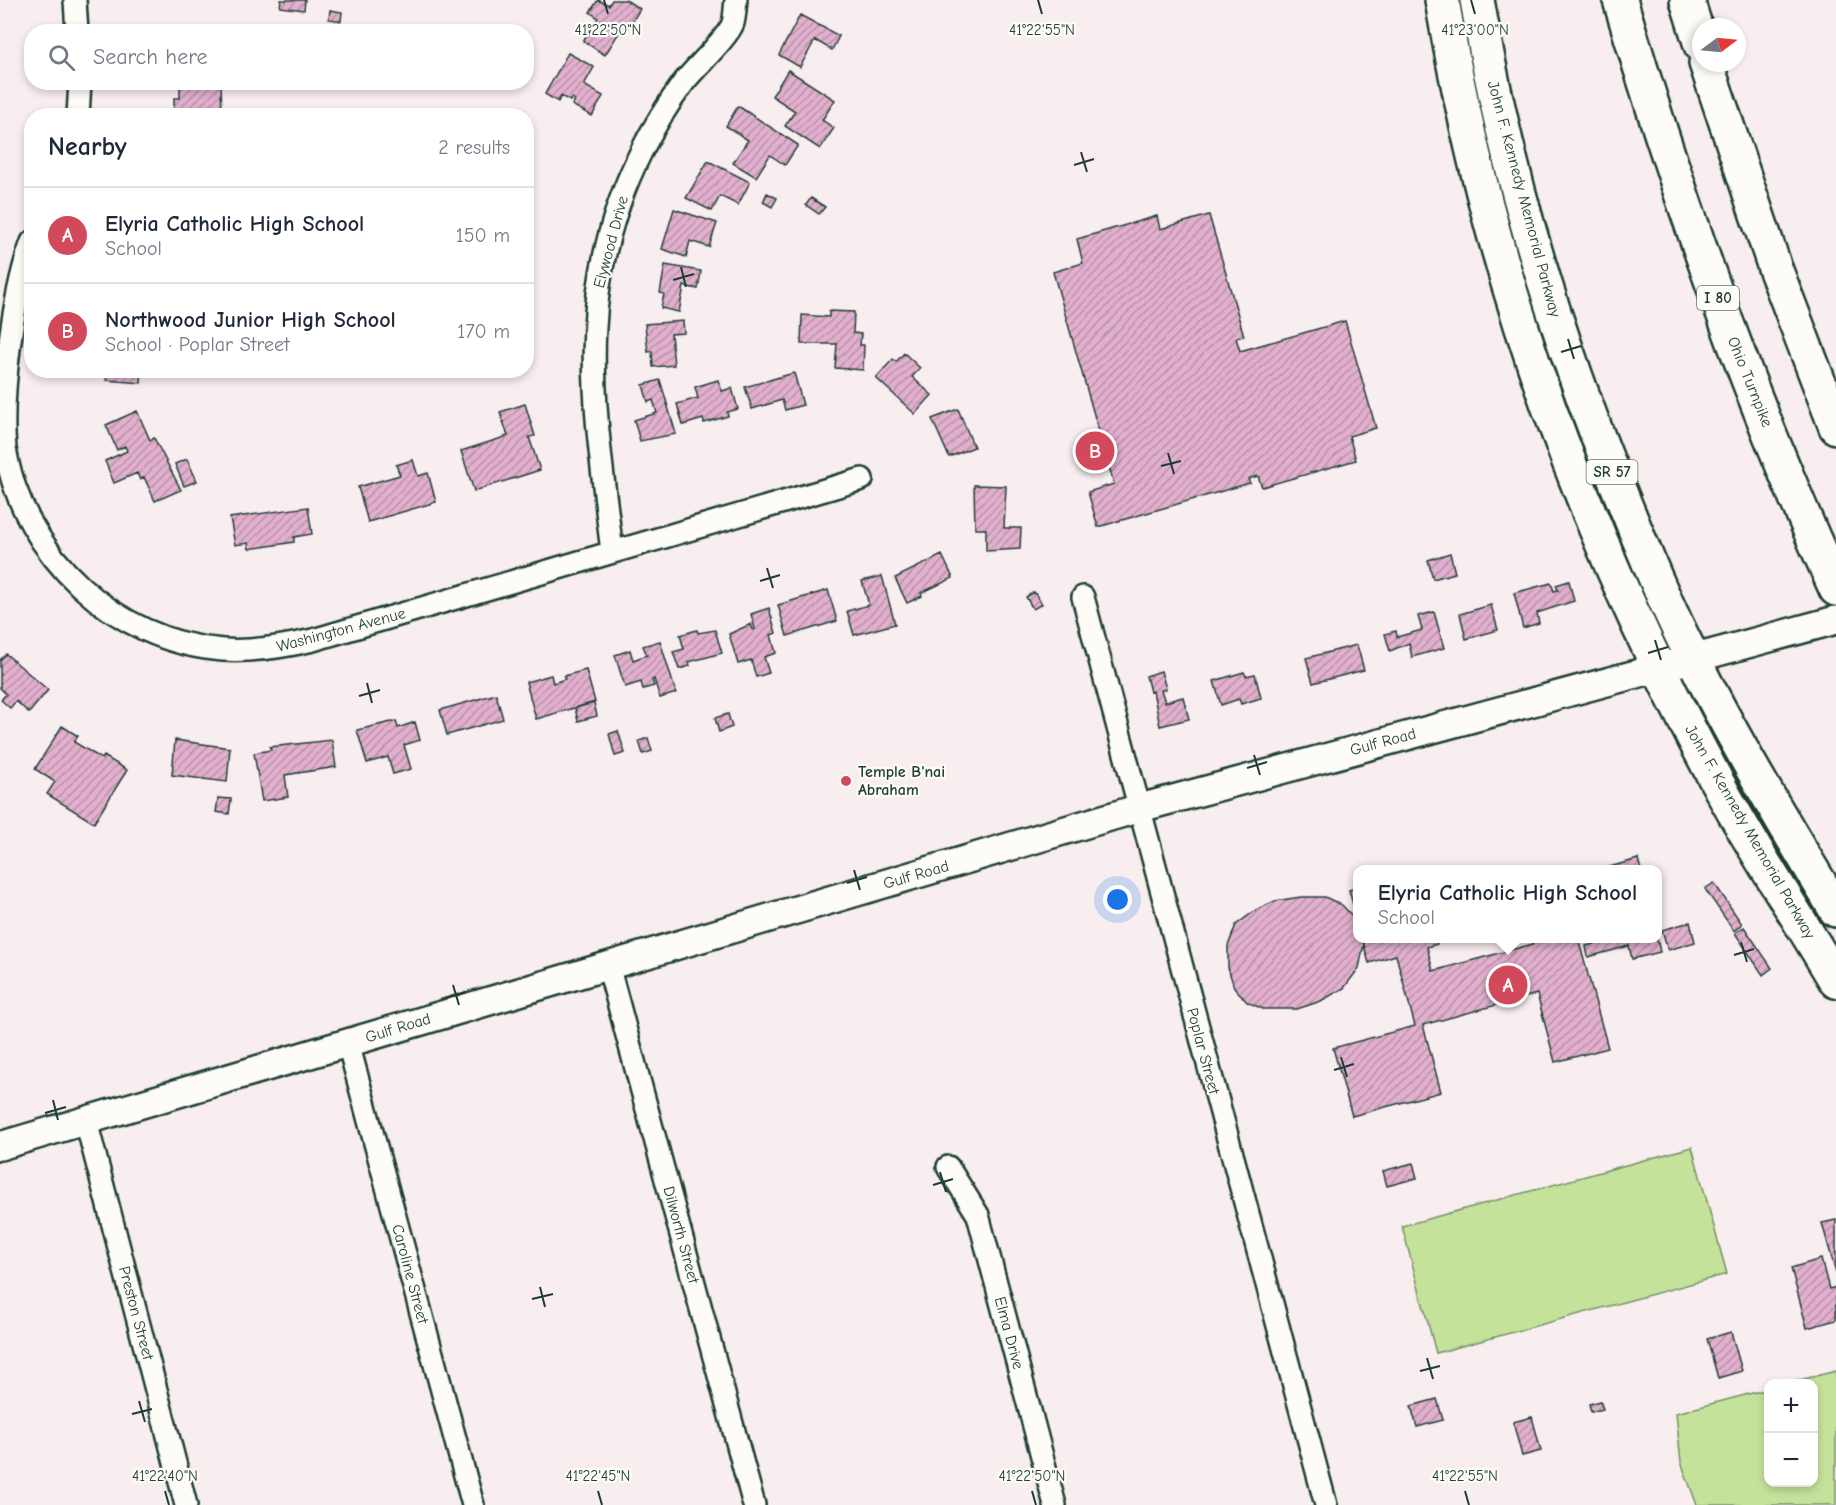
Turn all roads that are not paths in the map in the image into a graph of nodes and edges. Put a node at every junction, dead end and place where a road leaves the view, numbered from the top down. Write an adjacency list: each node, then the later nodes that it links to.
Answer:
1 (75, 0): 8 (street)
2 (736, 0): 15 (street, Elywood Drive)
3 (1442, 0): 20 (highway, John F. Kennedy Memorial Parkway / SR 57)
4 (1477, 0): 19 (highway, John F. Kennedy Memorial Parkway / SR 57)
5 (1620, 0): 16 (highway, Ohio Turnpike / I 80)
6 (1687, 0): 7 (highway)
7 (1693, 18)
8 (76, 24)
9 (1709, 72): 13 (highway)
10 (80, 90): 11 (street)
11 (78, 108)
12 (24, 268): 15 (street, Washington Avenue)
13 (1836, 427)
14 (861, 479): 15 (street, Washington Avenue)
15 (612, 552)
16 (1836, 589)
17 (1083, 597): 21 (street, Poplar Street)
18 (1836, 620): 19 (street, Gulf Road)
19 (1692, 657): 20 (street, Gulf Road); 22 (highway, John F. Kennedy Memorial Parkway / SR 57)
20 (1658, 666): 21 (street, Gulf Road); 24 (highway, John F. Kennedy Memorial Parkway / SR 57)
21 (1140, 808): 23 (street, Gulf Road); 33 (street, Poplar Street)
22 (1836, 910)
23 (608, 965): 25 (street, Gulf Road); 31 (street, Dilworth Street)
24 (1836, 981)
25 (348, 1043): 26 (street, Gulf Road); 30 (street, Caroline Street)
26 (86, 1121): 27 (street, Gulf Road); 29 (street, Preston Street)
27 (0, 1146)
28 (948, 1167): 32 (street, Elma Drive)
29 (186, 1505)
30 (472, 1505)
31 (754, 1505)
32 (1055, 1505)
33 (1326, 1505)

